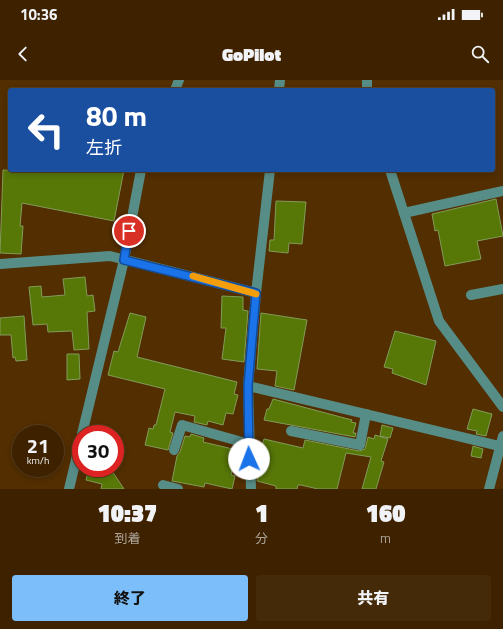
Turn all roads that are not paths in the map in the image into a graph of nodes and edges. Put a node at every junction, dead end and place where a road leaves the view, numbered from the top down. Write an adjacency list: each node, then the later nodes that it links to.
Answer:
1 (141, 172): 6 (street)
2 (270, 172): 9 (street)
3 (391, 172): 5 (street)
4 (503, 191): 5 (street)
5 (404, 213): 12 (street)
6 (124, 260): 7 (street); 9 (street); 14 (street)
7 (0, 264)
8 (503, 289): 10 (street)
9 (256, 293): 11 (street)
10 (471, 295)
11 (248, 386): 13 (street); 17 (street)
12 (503, 407)
13 (366, 414): 15 (street); 18 (street)
14 (84, 425)
15 (290, 431)
16 (503, 436): 18 (street)
17 (249, 444): 19 (street); 24 (street)
18 (502, 446): 25 (street)
19 (174, 450)
20 (72, 476): 22 (street)
21 (163, 485): 23 (street)
22 (69, 489)
23 (178, 489)
24 (251, 489)
25 (489, 489)

